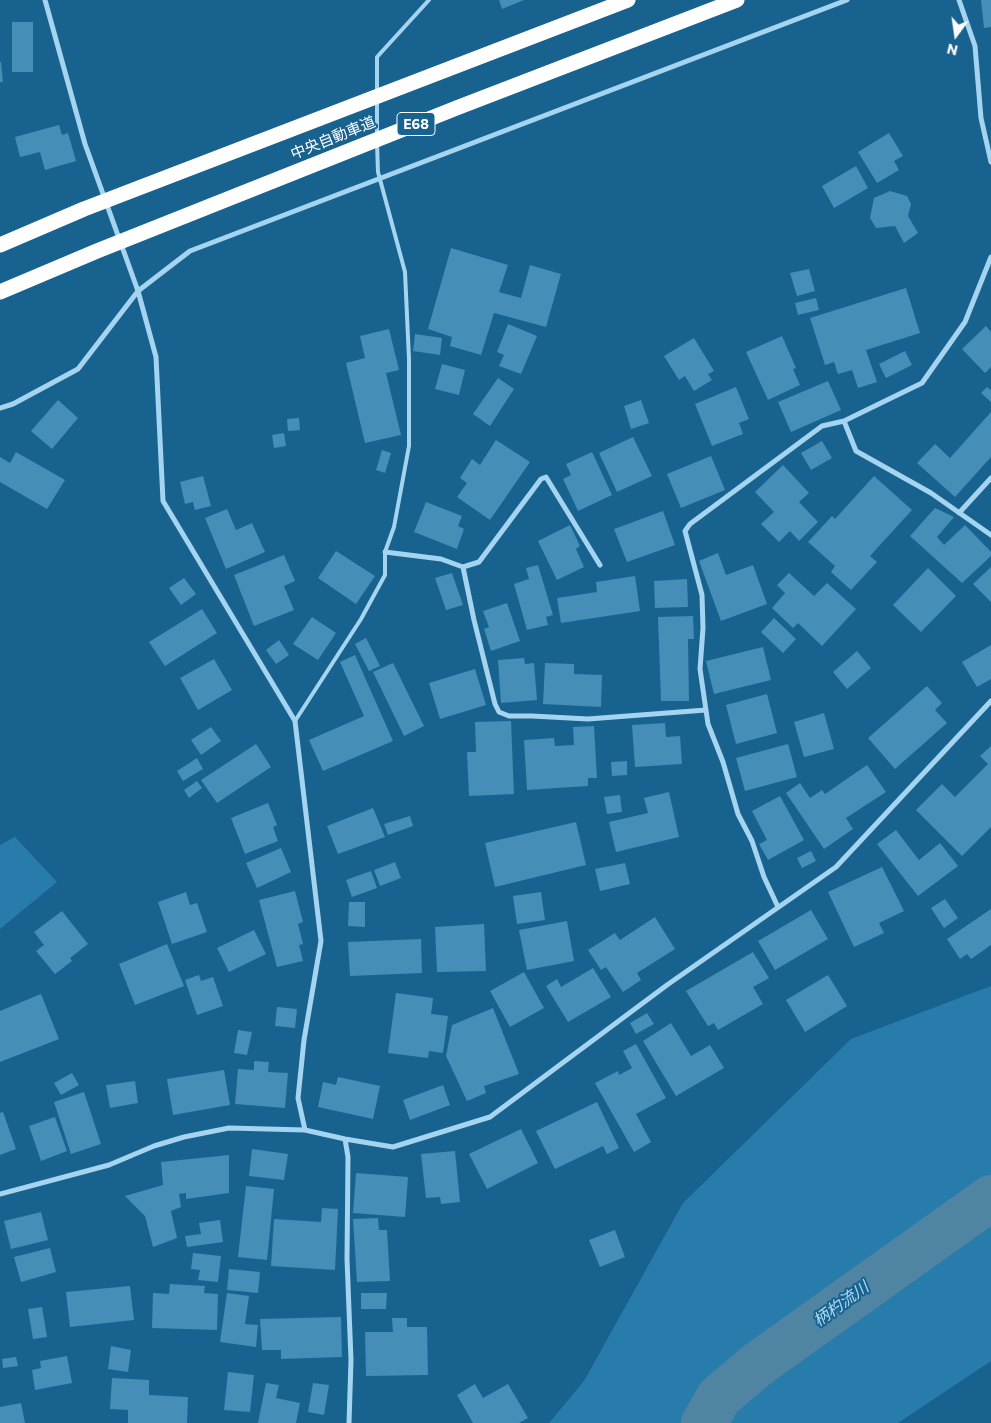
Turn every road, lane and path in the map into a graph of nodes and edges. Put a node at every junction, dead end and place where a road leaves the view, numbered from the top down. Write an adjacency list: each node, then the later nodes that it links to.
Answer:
1 (45, 0): 11 (street)
2 (429, 0): 8 (lane)
3 (628, 0): 9 (highway, 中央自動車道 / E68)
4 (737, 0): 12 (highway, 中央自動車道 / E68)
5 (847, 0): 8 (street)
6 (959, 0): 7 (street)
7 (991, 162)
8 (380, 179): 11 (street); 18 (lane)
9 (0, 246)
10 (991, 257): 14 (street)
11 (138, 291): 13 (street); 23 (street)
12 (0, 292)
13 (0, 408)
14 (844, 421): 16 (street); 22 (street)
15 (991, 478): 16 (street)
16 (959, 513): 17 (street)
17 (991, 535)
18 (385, 552): 20 (street); 23 (lane)
19 (600, 565): 20 (street)
20 (464, 567): 22 (street)
21 (991, 701): 24 (street)
22 (706, 710): 24 (street)
23 (295, 721): 25 (street)
24 (778, 907): 26 (street)
25 (305, 1130): 26 (street); 27 (street)
26 (345, 1139): 28 (street)
27 (0, 1194)
28 (349, 1423)

